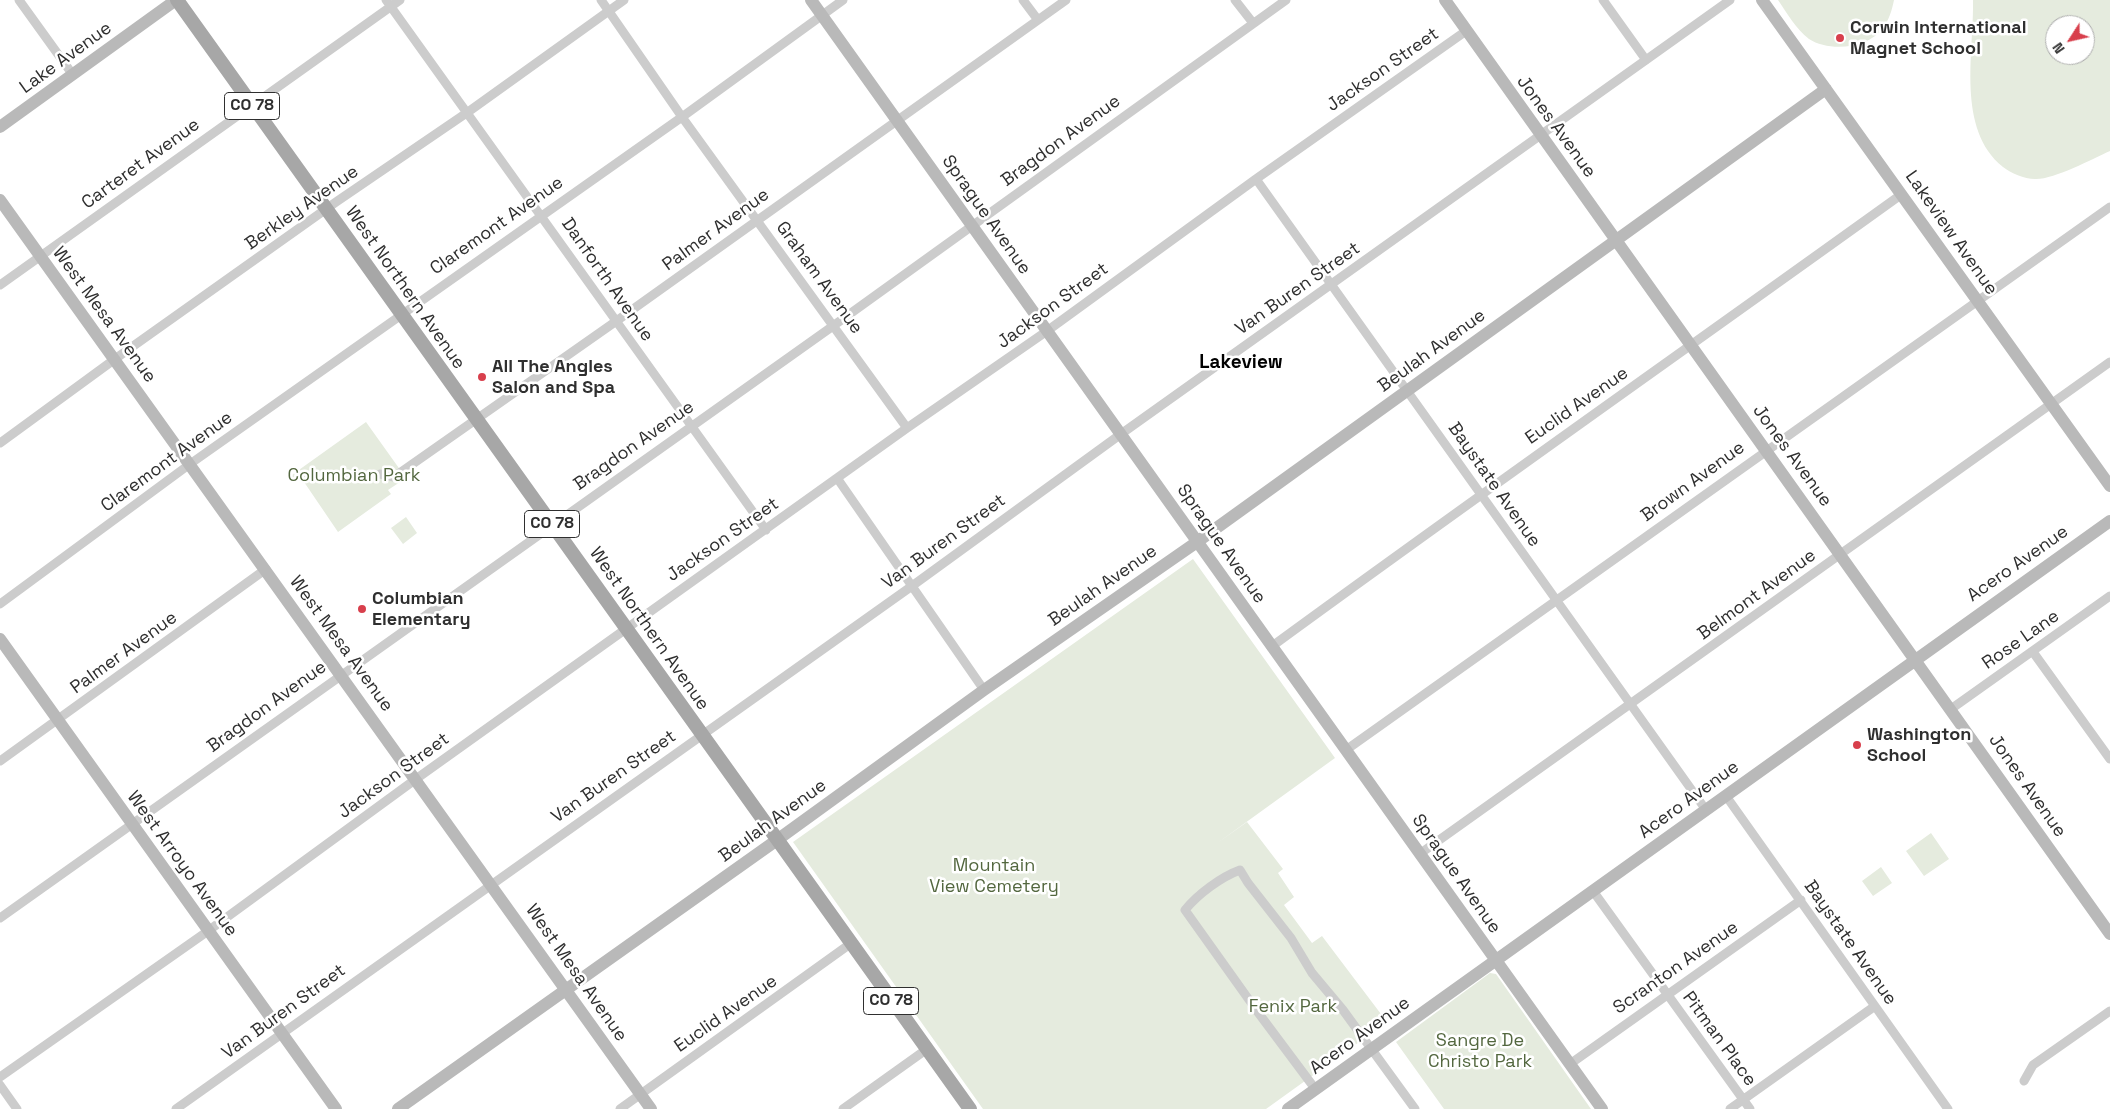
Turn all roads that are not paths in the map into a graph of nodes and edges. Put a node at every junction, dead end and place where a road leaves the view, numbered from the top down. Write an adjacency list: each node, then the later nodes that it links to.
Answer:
1 (20, 0): 23 (street)
2 (176, 0): 23 (street, Lake Avenue); 25 (main road, West Northern Avenue / CO 78)
3 (400, 0): 16 (street, Carteret Avenue)
4 (601, 0): 17 (street, Graham Avenue)
5 (624, 0): 17 (street, Berkley Avenue)
6 (811, 0): 18 (street, Sprague Avenue)
7 (843, 0): 18 (street, Claremont Avenue)
8 (1023, 0): 19 (street)
9 (1066, 0): 19 (street, Palmer Avenue)
10 (1235, 0): 20 (street)
11 (1286, 0): 20 (street, Bragdon Avenue)
12 (1445, 0): 21 (street, Jones Avenue)
13 (1603, 0): 22 (street)
14 (1730, 0): 22 (street, Van Buren Street)
15 (1762, 0): 24 (street, Lakeview Avenue)
16 (389, 3): 25 (street, Carteret Avenue); 26 (street, Danforth Avenue)
17 (608, 11): 26 (street, Berkley Avenue); 27 (street, Graham Avenue)
18 (822, 15): 27 (street, Claremont Avenue); 28 (street, Sprague Avenue)
19 (1038, 20): 28 (street, Palmer Avenue)
20 (1252, 23): 38 (street, Bragdon Avenue)
21 (1466, 31): 30 (street, Jones Avenue); 31 (street, Jackson Street)
22 (1646, 60): 30 (street, Van Buren Street)
23 (72, 75): 29 (street, Lake Avenue)
24 (1826, 89): 32 (street, Lakeview Avenue); 39 (street, Beulah Avenue)
25 (251, 105): 35 (main road, West Northern Avenue / CO 78); 40 (street, Carteret Avenue)
26 (468, 112): 35 (street, Berkley Avenue); 36 (street, Danforth Avenue)
27 (682, 117): 36 (street, Claremont Avenue); 37 (street, Graham Avenue)
28 (898, 120): 37 (street, Palmer Avenue); 38 (street, Sprague Avenue)
29 (0, 126)
30 (1541, 136): 39 (street, Jones Avenue); 42 (street, Van Buren Street)
31 (1256, 179): 42 (street, Baystate Avenue); 47 (street, Jackson Street)
32 (1902, 194): 43 (street, Lakeview Avenue); 48 (street, Euclid Avenue)
33 (0, 200): 40 (street, West Mesa Avenue)
34 (2110, 207): 43 (street, Brown Avenue)
35 (326, 210): 44 (main road, West Northern Avenue / CO 78); 49 (street, Berkley Avenue)
36 (542, 214): 44 (street, Claremont Avenue); 45 (street, Danforth Avenue)
37 (757, 220): 45 (street, Palmer Avenue); 46 (street, Graham Avenue)
38 (972, 226): 46 (street, Bragdon Avenue); 47 (street, Sprague Avenue)
39 (1616, 240): 48 (street, Jones Avenue); 51 (street, Beulah Avenue)
40 (40, 256): 41 (street, Carteret Avenue); 49 (street, West Mesa Avenue)
41 (0, 285)
42 (1331, 285): 51 (street, Baystate Avenue); 56 (street, Van Buren Street)
43 (1977, 300): 52 (street, Lakeview Avenue); 58 (street, Brown Avenue)
44 (401, 314): 53 (main road, West Northern Avenue / CO 78); 59 (street, Claremont Avenue)
45 (615, 322): 53 (street, Palmer Avenue); 54 (street, Danforth Avenue)
46 (833, 326): 54 (street, Bragdon Avenue); 55 (street, Graham Avenue)
47 (1047, 331): 55 (street, Jackson Street); 56 (street, Sprague Avenue)
48 (1691, 346): 58 (street, Jones Avenue); 63 (street, Euclid Avenue)
49 (115, 359): 57 (street, Berkley Avenue); 59 (street, West Mesa Avenue)
50 (2110, 362): 52 (street, Belmont Avenue)
51 (1407, 390): 63 (street, Baystate Avenue); 67 (street, Beulah Avenue)
52 (2051, 405): 62 (street, Lakeview Avenue); 68 (street, Belmont Avenue)
53 (476, 420): 60 (street, Palmer Avenue); 65 (main road, West Northern Avenue / CO 78)
54 (690, 426): 65 (street, Bragdon Avenue); 66 (street, Danforth Avenue)
55 (907, 428): 61 (street, Jackson Street)
56 (1121, 434): 67 (street, Sprague Avenue); 70 (street, Van Buren Street)
57 (0, 443)
58 (1766, 450): 68 (street, Jones Avenue); 72 (street, Brown Avenue)
59 (190, 464): 69 (street, West Mesa Avenue); 73 (street, Claremont Avenue)
60 (380, 474)
61 (838, 478): 66 (street, Jackson Street); 70 (street)
62 (2110, 486)
63 (1480, 494): 72 (street, Baystate Avenue); 76 (street, Euclid Avenue)
64 (2110, 521): 78 (street, Acero Avenue)
65 (552, 524): 74 (main road, West Northern Avenue / CO 78); 79 (street, Bragdon Avenue)
66 (766, 530): 74 (street, Jackson Street)
67 (1197, 542): 76 (street, Sprague Avenue); 80 (street, Beulah Avenue)
68 (1841, 555): 78 (street, Jones Avenue); 81 (street, Belmont Avenue)
69 (266, 569): 79 (street, West Mesa Avenue); 83 (street, Palmer Avenue)
70 (912, 586): 80 (street); 84 (street, Van Buren Street)
71 (2110, 596): 77 (street, Rose Lane)
72 (1557, 600): 81 (street, Baystate Avenue); 85 (street, Brown Avenue)
73 (0, 604)
74 (626, 629): 84 (main road, West Northern Avenue / CO 78); 88 (street, Jackson Street)
75 (0, 639): 83 (street, West Arroyo Avenue)
76 (1271, 647): 85 (street, Sprague Avenue)
77 (2033, 652): 82 (street, Rose Lane); 86 (street)
78 (1914, 659): 82 (street, Jones Avenue); 89 (street, Acero Avenue)
79 (341, 674): 88 (street, West Mesa Avenue); 91 (street, Bragdon Avenue)
80 (984, 690): 92 (street, Beulah Avenue)
81 (1631, 705): 90 (street, Baystate Avenue); 93 (street, Belmont Avenue)
82 (1951, 710): 99 (street, Jones Avenue)
83 (58, 720): 87 (street, Palmer Avenue); 91 (street, West Arroyo Avenue)
84 (702, 735): 92 (main road, West Northern Avenue / CO 78); 94 (street, Van Buren Street)
85 (1346, 750): 93 (street, Sprague Avenue)
86 (2110, 759)
87 (0, 761)
88 (416, 779): 94 (street, West Mesa Avenue); 98 (street, Jackson Street)
89 (1726, 796): 90 (street, Acero Avenue); 96 (street, Baystate Avenue)
90 (1706, 810): 95 (street, Acero Avenue)
91 (132, 823): 97 (street, Bragdon Avenue); 98 (street, West Arroyo Avenue)
92 (777, 840): 100 (main road, West Northern Avenue / CO 78); 102 (street, Beulah Avenue)
93 (1421, 854): 101 (street, Sprague Avenue)
94 (491, 884): 102 (street, West Mesa Avenue); 106 (street, Van Buren Street)
95 (1592, 891): 101 (street, Acero Avenue); 103 (street, Pitman Place)
96 (1800, 900): 103 (street, Scranton Avenue); 104 (street, Baystate Avenue)
97 (0, 918)
98 (208, 931): 106 (street, West Arroyo Avenue); 110 (street, Jackson Street)
99 (2110, 934)
100 (850, 944): 107 (main road, West Northern Avenue / CO 78); 114 (street, Euclid Avenue)
101 (1496, 960): 108 (street, Acero Avenue); 109 (street, Sprague Avenue)
102 (566, 989): 114 (street, West Mesa Avenue); 119 (street, Beulah Avenue)
103 (1667, 994): 109 (street, Scranton Avenue); 115 (street, Pitman Place)
104 (1875, 1006): 115 (street); 129 (street, Baystate Avenue)
105 (2110, 1011): 111 (street)
106 (282, 1033): 117 (street, Van Buren Street); 118 (street, West Arroyo Avenue)
107 (927, 1049): 122 (street); 123 (main road, West Northern Avenue / CO 78)
108 (1372, 1049): 113 (street, Acero Avenue); 113 (street); 125 (street)
109 (1570, 1064): 126 (street, Sprague Avenue)
110 (0, 1077)
111 (2024, 1081)
112 (0, 1085): 116 (street)
113 (1316, 1090): 124 (street, Acero Avenue)
114 (640, 1094): 120 (street, Euclid Avenue); 121 (street, West Mesa Avenue)
115 (1743, 1100): 127 (street); 128 (street, Pitman Place)
116 (17, 1109)
117 (176, 1109)
118 (336, 1109)
119 (398, 1109)
120 (620, 1109)
121 (651, 1109)
122 (843, 1109)
123 (970, 1109)
124 (1288, 1109)
125 (1415, 1109)
126 (1602, 1109)
127 (1730, 1109)
128 (1750, 1109)
129 (1948, 1109)

